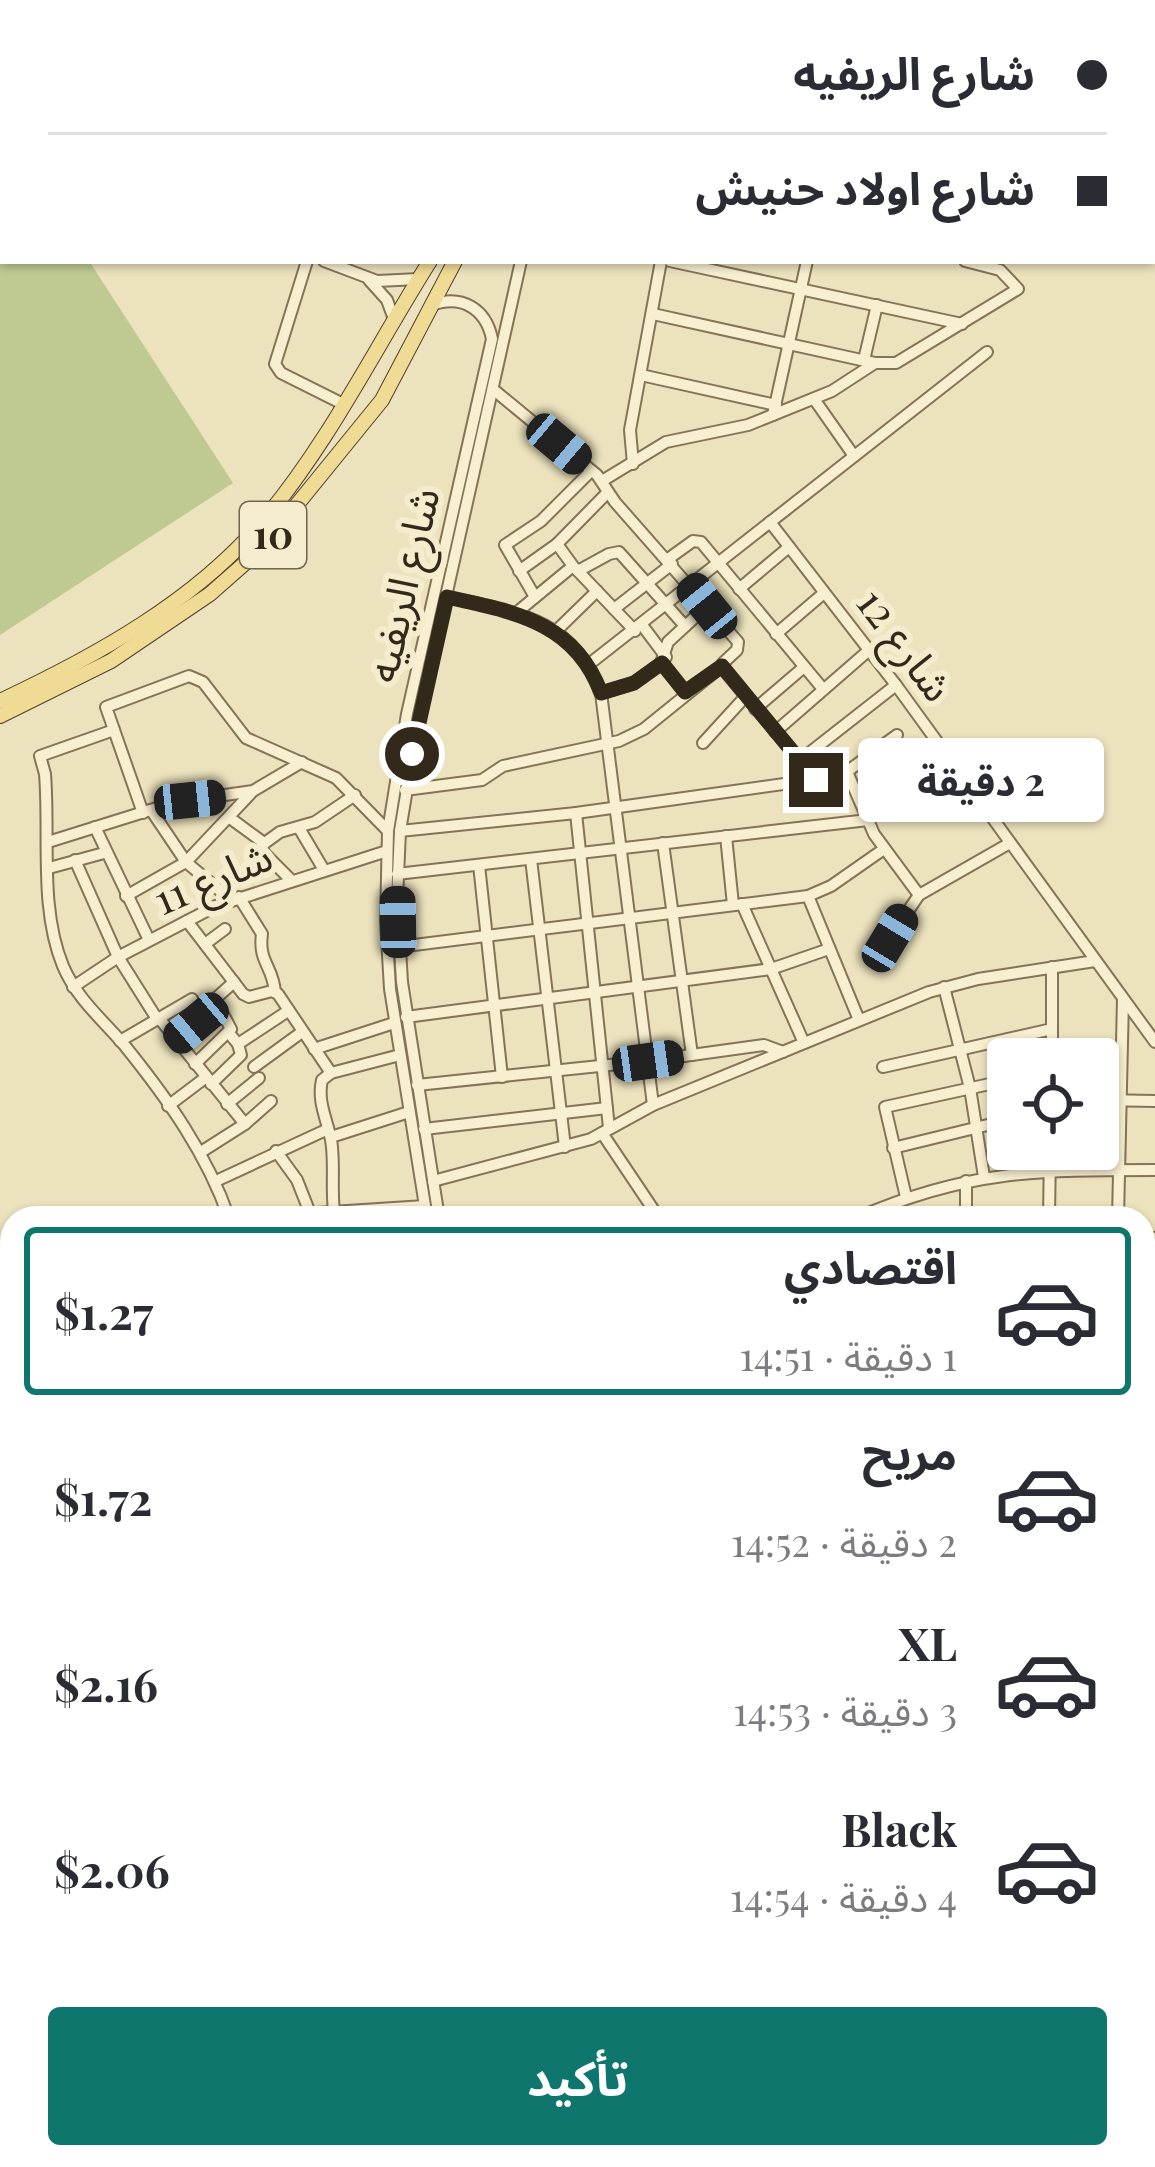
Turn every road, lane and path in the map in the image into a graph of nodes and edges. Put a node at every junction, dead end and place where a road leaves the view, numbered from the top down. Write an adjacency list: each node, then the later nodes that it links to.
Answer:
1 (306, 264): 29 (street)
2 (428, 264): 12 (main road, 10)
3 (453, 264): 15 (main road, 10)
4 (520, 264): 26 (street, شارع الريفيه)
5 (665, 264): 16 (street)
6 (696, 264): 10 (street)
7 (806, 264): 13 (street)
8 (977, 264): 18 (street)
9 (348, 266): 11 (street)
10 (727, 267): 13 (street)
11 (367, 278): 12 (street); 17 (street)
12 (418, 279): 17 (main road, 10)
13 (801, 289): 14 (street); 19 (street)
14 (877, 305): 18 (street); 23 (street)
15 (429, 306): 22 (main road, 10); 72 (street, شارع الريفيه)
16 (652, 314): 19 (street); 24 (street)
17 (394, 320): 20 (main road, 10)
18 (962, 324): 23 (street)
19 (790, 344): 23 (street); 30 (street)
20 (376, 350): 22 (main road); 25 (main road, 10)
21 (987, 352): 31 (street)
22 (403, 361): 28 (main road, 10)
23 (870, 362): 27 (street)
24 (641, 374): 30 (street); 32 (street)
25 (355, 383): 28 (main road); 29 (main road, 10)
26 (494, 390): 33 (street); 49 (street, شارع الريفيه)
27 (814, 399): 30 (street); 31 (street)
28 (382, 400): 71 (main road, 10)
29 (343, 404): 69 (main road, 10)
30 (774, 410): 32 (street)
31 (854, 456): 35 (street)
32 (633, 464): 34 (street)
33 (591, 471): 34 (street); 43 (street)
34 (605, 486): 36 (street); 37 (street)
35 (770, 522): 38 (street, شارع 12); 40 (street)
36 (557, 544): 42 (street); 43 (street)
37 (653, 544): 39 (street); 41 (street)
38 (789, 547): 46 (street); 48 (street, شارع 12)
39 (670, 561): 40 (street); 44 (street); 45 (street)
40 (717, 562): 45 (street); 46 (street)
41 (630, 564): 42 (street); 44 (street)
42 (575, 568): 47 (street); 50 (street)
43 (518, 571): 50 (street)
44 (647, 583): 51 (street); 53 (street)
45 (690, 585): 51 (street); 52 (street)
46 (739, 589): 58 (street)
47 (597, 591): 53 (street); 57 (street)
48 (824, 593): 58 (street); 59 (street, شارع 12)
49 (447, 597): 54 (street); 72 (street, شارع الريفيه)
50 (535, 597): 54 (street)
51 (666, 605): 55 (street); 56 (street)
52 (707, 606): 55 (street); 62 (street)
53 (614, 609): 56 (street)
54 (516, 613): 57 (street)
55 (685, 626): 60 (street)
56 (639, 628): 60 (street); 61 (street)
57 (556, 631): 61 (street)
58 (776, 634): 63 (street)
59 (868, 651): 64 (street, شارع 12); 65 (street)
60 (664, 660): 66 (street); 67 (street)
61 (588, 665): 67 (street)
62 (722, 666): 66 (street); 68 (street)
63 (804, 667): 65 (street); 70 (street)
64 (896, 685): 78 (street); 97 (street, شارع 12)
65 (823, 689): 74 (street)
66 (685, 692): 77 (street)
67 (601, 693): 77 (street)
68 (745, 697): 70 (street); 76 (street)
69 (0, 700)
70 (755, 709): 74 (street)
71 (0, 716)
72 (413, 716): 82 (street, شارع الريفيه); 92 (street, شارع الريفيه)
73 (114, 730): 79 (street); 86 (street); 94 (street)
74 (775, 732): 78 (street)
75 (897, 735): 80 (street)
76 (703, 743)
77 (608, 744): 82 (street); 85 (street)
78 (800, 761): 81 (street)
79 (302, 762): 83 (street); 84 (street)
80 (848, 774): 81 (street); 89 (street)
81 (816, 780): 85 (street)
82 (405, 790): 92 (street, شارع الريفيه)
83 (253, 791): 86 (street); 88 (street)
84 (355, 795): 91 (street); 92 (street)
85 (616, 808): 87 (street); 98 (street)
86 (147, 811): 90 (street); 105 (street)
87 (576, 813): 92 (street); 102 (street)
88 (230, 818): 95 (street); 105 (street)
89 (868, 820): 93 (street); 99 (street)
90 (94, 827): 94 (street); 101 (street)
91 (299, 828): 95 (street); 108 (street)
92 (394, 831): 100 (street, شارع الريفيه); 109 (street, شارع الريفيه)
93 (726, 836): 96 (street); 115 (street)
94 (48, 842): 107 (street)
95 (264, 843): 110 (street)
96 (663, 843): 98 (street); 116 (street)
97 (1010, 843): 111 (street); 129 (street, شارع 12)
98 (621, 848): 102 (street); 117 (street)
99 (884, 849): 111 (street); 113 (street)
100 (387, 851): 108 (street, شارع 11); 146 (street, شارع الريفيه)
101 (104, 853): 104 (street); 112 (street)
102 (580, 853): 103 (street); 119 (street)
103 (531, 859): 106 (street); 121 (street)
104 (74, 860): 107 (street); 128 (street)
105 (186, 862): 112 (street); 114 (street)
106 (479, 865): 109 (street); 122 (street)
107 (49, 868): 134 (street)
108 (324, 870): 110 (street, شارع 11)
109 (397, 874): 126 (street, شارع الريفيه)
110 (291, 880): 114 (street, شارع 11)
111 (919, 895): 123 (street)
112 (125, 896): 124 (street)
113 (808, 896): 115 (street); 127 (street)
114 (235, 898): 118 (street, شارع 11); 137 (street)
115 (737, 905): 116 (street); 131 (street)
116 (673, 913): 117 (street); 133 (street)
117 (630, 918): 119 (street); 136 (street)
118 (187, 921): 124 (street, شارع 11); 125 (street)
119 (587, 923): 121 (street); 138 (street)
120 (226, 929): 125 (street)
121 (539, 929): 122 (street); 141 (street)
122 (487, 936): 126 (street); 143 (street)
123 (890, 938)
124 (148, 940): 128 (street, شارع 11)
125 (205, 944): 132 (street)
126 (398, 946): 146 (street, شارع الريفيه)
127 (829, 950): 131 (street); 147 (street)
128 (118, 957): 134 (street, شارع 11); 145 (street)
129 (1095, 961): 130 (street); 139 (street, شارع 12)
130 (1052, 968): 135 (street); 148 (street)
131 (771, 970): 133 (street); 155 (street)
132 (234, 982): 137 (street); 142 (street)
133 (682, 982): 136 (street); 161 (street)
134 (74, 987): 152 (street)
135 (944, 987): 147 (street); 158 (street)
136 (639, 988): 138 (street); 162 (street)
137 (275, 992): 144 (street)
138 (595, 994): 141 (street); 164 (street)
139 (1123, 998): 154 (street, شارع 12); 174 (street)
140 (192, 999): 145 (street)
141 (548, 1000): 143 (street); 166 (street)
142 (218, 1006): 149 (street); 153 (street)
143 (494, 1006): 146 (street); 168 (street)
144 (288, 1011): 150 (street); 156 (street)
145 (158, 1018): 152 (street); 153 (street)
146 (400, 1020): 157 (street); 160 (street, شارع الريفيه); 171 (street, شارع الريفيه)
147 (860, 1020): 155 (street)
148 (1052, 1029): 151 (street); 158 (street)
149 (229, 1032): 156 (street); 163 (street)
150 (302, 1032): 157 (street); 176 (street)
151 (1052, 1038)
152 (120, 1041): 178 (street)
153 (176, 1041): 163 (street)
154 (1155, 1042)
155 (804, 1043): 159 (street)
156 (238, 1044): 169 (street)
157 (314, 1048): 167 (street)
158 (961, 1050): 165 (street); 172 (street)
159 (783, 1052): 161 (street); 177 (street)
160 (400, 1055): 167 (street); 180 (street, شارع الريفيه)
161 (692, 1055): 162 (street)
162 (648, 1061): 164 (street); 177 (street)
163 (195, 1064): 169 (street)
164 (603, 1066): 166 (street); 179 (street)
165 (883, 1066)
166 (556, 1071): 168 (street); 181 (street)
167 (331, 1073): 187 (street)
168 (502, 1077): 171 (street)
169 (208, 1081): 176 (street); 178 (street)
170 (987, 1084): 172 (street)
171 (417, 1085): 185 (street, شارع الريفيه)
172 (970, 1088): 184 (street); 189 (street)
173 (271, 1100): 182 (street)
174 (1120, 1100): 175 (street); 193 (street)
175 (1155, 1101)
176 (227, 1104): 182 (street)
177 (653, 1105): 186 (street)
178 (168, 1106): 191 (street)
179 (607, 1108): 181 (street); 186 (street)
180 (409, 1112): 187 (street); 198 (street, شارع الريفيه)
181 (561, 1113): 185 (street); 188 (street)
182 (245, 1124): 191 (street)
183 (987, 1125): 184 (street)
184 (977, 1128): 189 (street); 195 (street)
185 (424, 1129): 198 (street, شارع الريفيه)
186 (606, 1130): 188 (street); 205 (street)
187 (329, 1133): 190 (street); 202 (street)
188 (565, 1147): 198 (street)
189 (893, 1148): 199 (street)
190 (276, 1151): 197 (street); 201 (street)
191 (201, 1152): 197 (street)
192 (1049, 1170): 195 (street); 208 (street)
193 (1119, 1170): 194 (street); 209 (street)
194 (1155, 1170)
195 (985, 1177): 196 (street)
196 (966, 1180): 199 (street); 207 (street)
197 (216, 1181): 200 (street)
198 (430, 1185): 203 (street, شارع الريفيه); 204 (street, شارع الريفيه)
199 (906, 1197): 206 (street)
200 (227, 1206)
201 (307, 1206)
202 (330, 1206)
203 (427, 1206)
204 (436, 1206)
205 (651, 1206)
206 (885, 1206)
207 (966, 1206)
208 (1049, 1206)
209 (1118, 1206)

